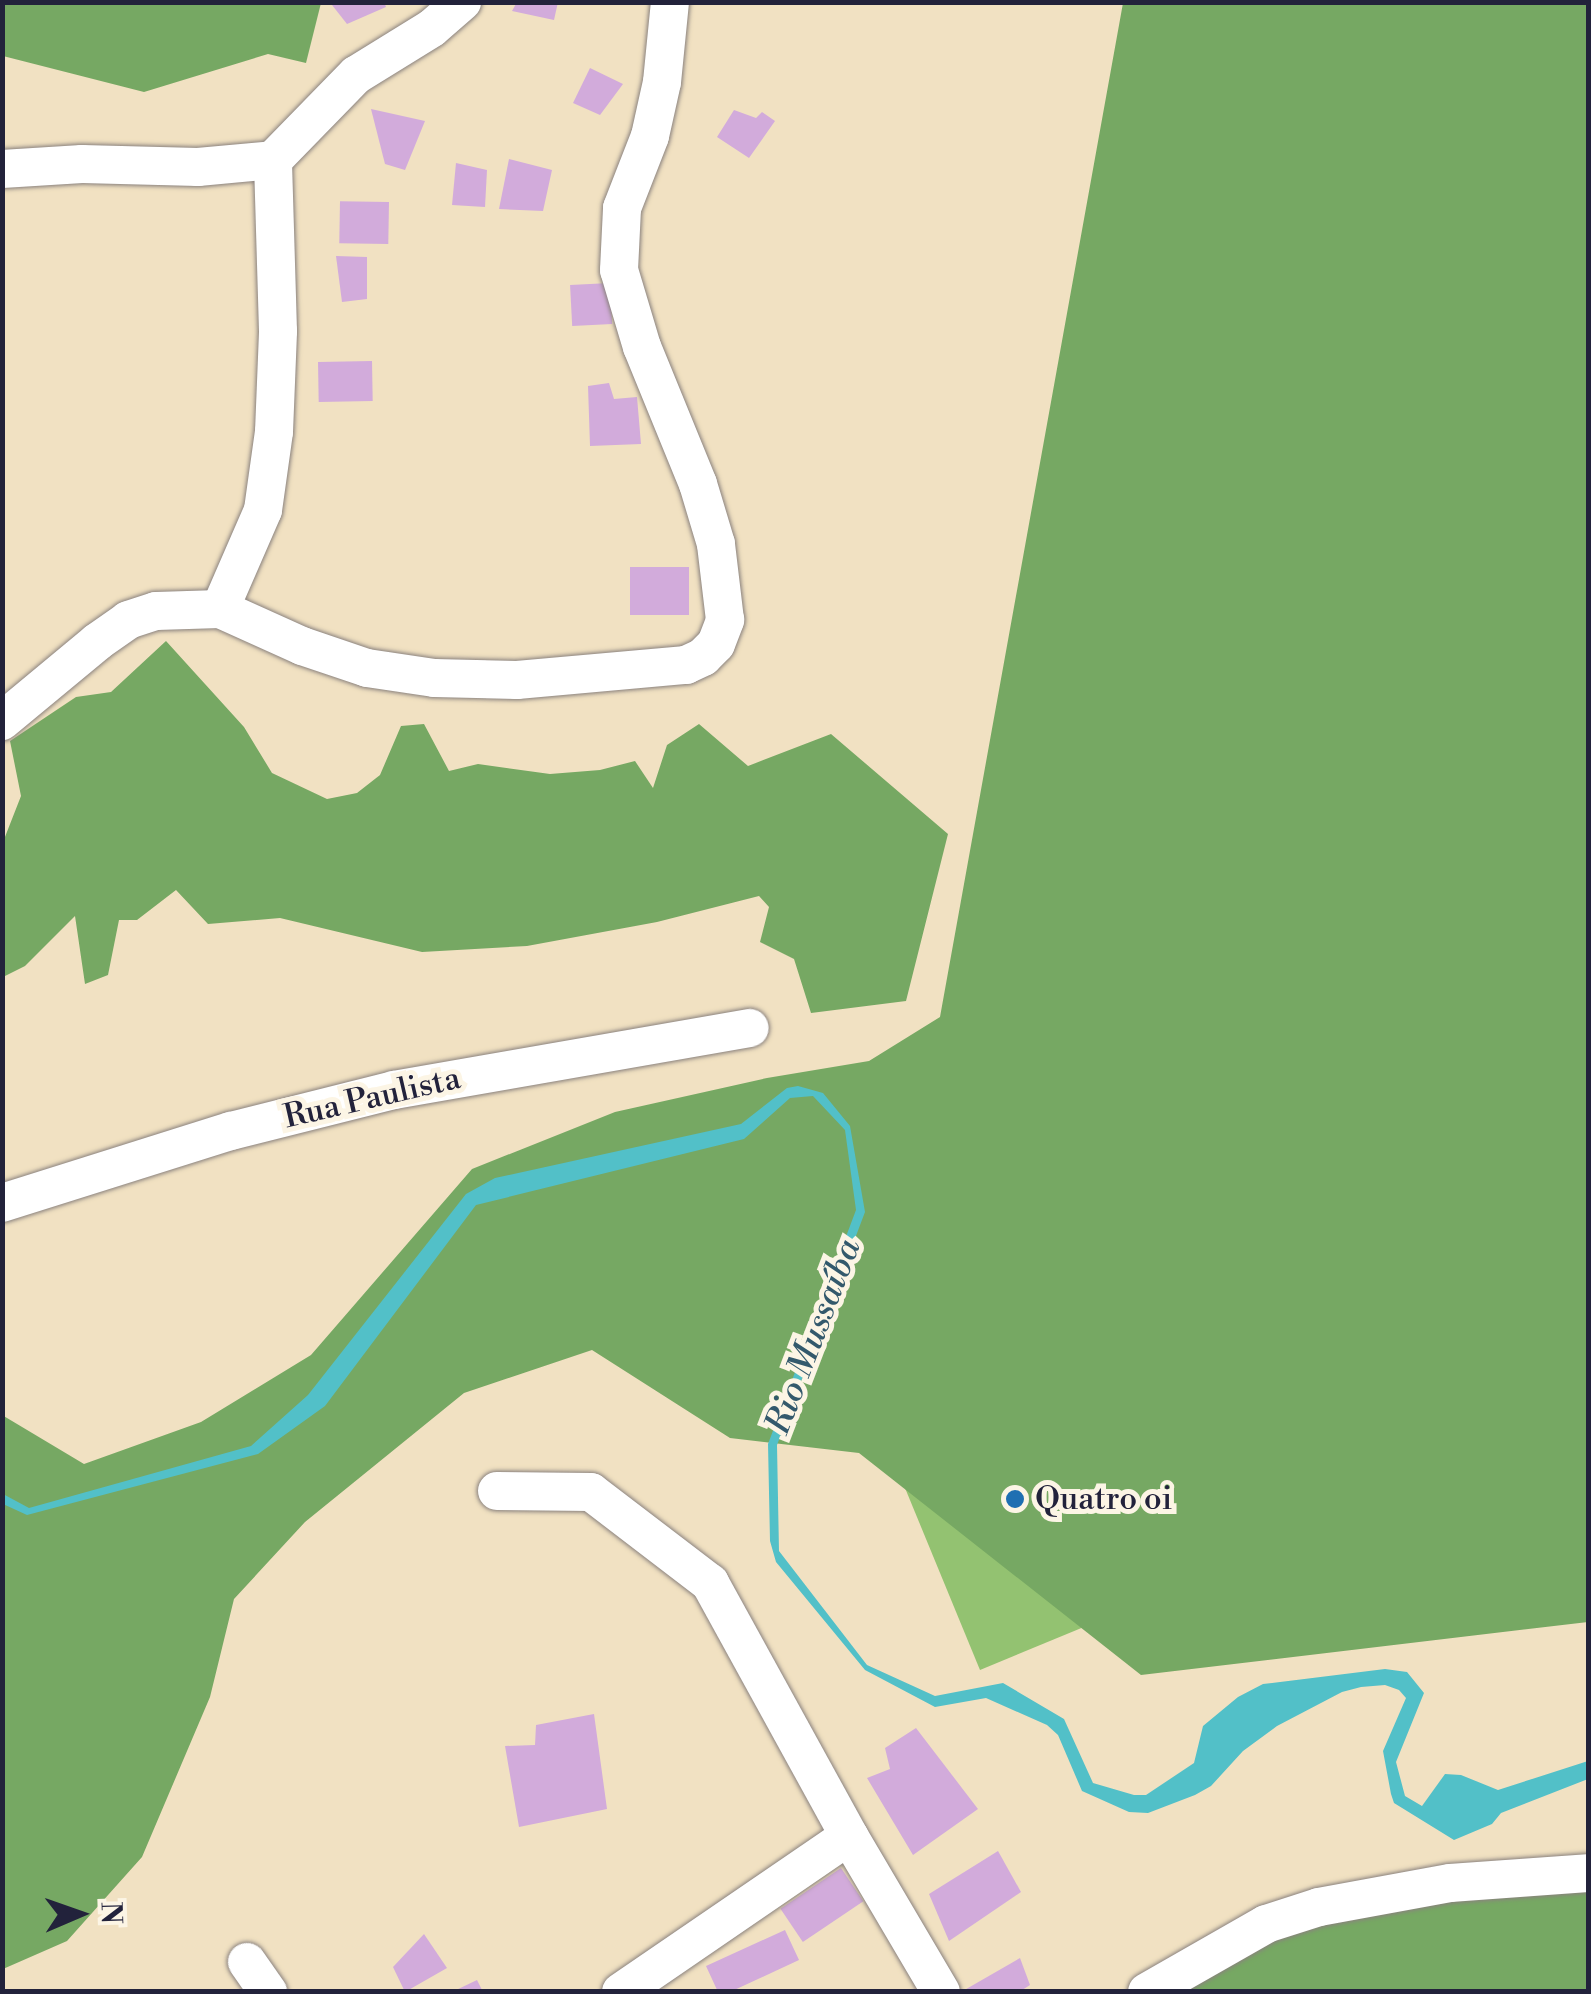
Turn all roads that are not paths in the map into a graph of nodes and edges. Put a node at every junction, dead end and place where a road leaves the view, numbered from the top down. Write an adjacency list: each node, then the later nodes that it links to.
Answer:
1 (462, 2): 3 (street)
2 (670, 2): 5 (street)
3 (272, 160): 4 (street); 5 (street)
4 (2, 169)
5 (220, 608): 6 (street)
6 (2, 721)
7 (750, 1028): 8 (street, Rua Paulista)
8 (2, 1203)
9 (497, 1491): 10 (street)
10 (849, 1836): 12 (street); 13 (street)
11 (1588, 1873): 14 (street)
12 (621, 1992)
13 (941, 1992)
14 (1147, 1992)

